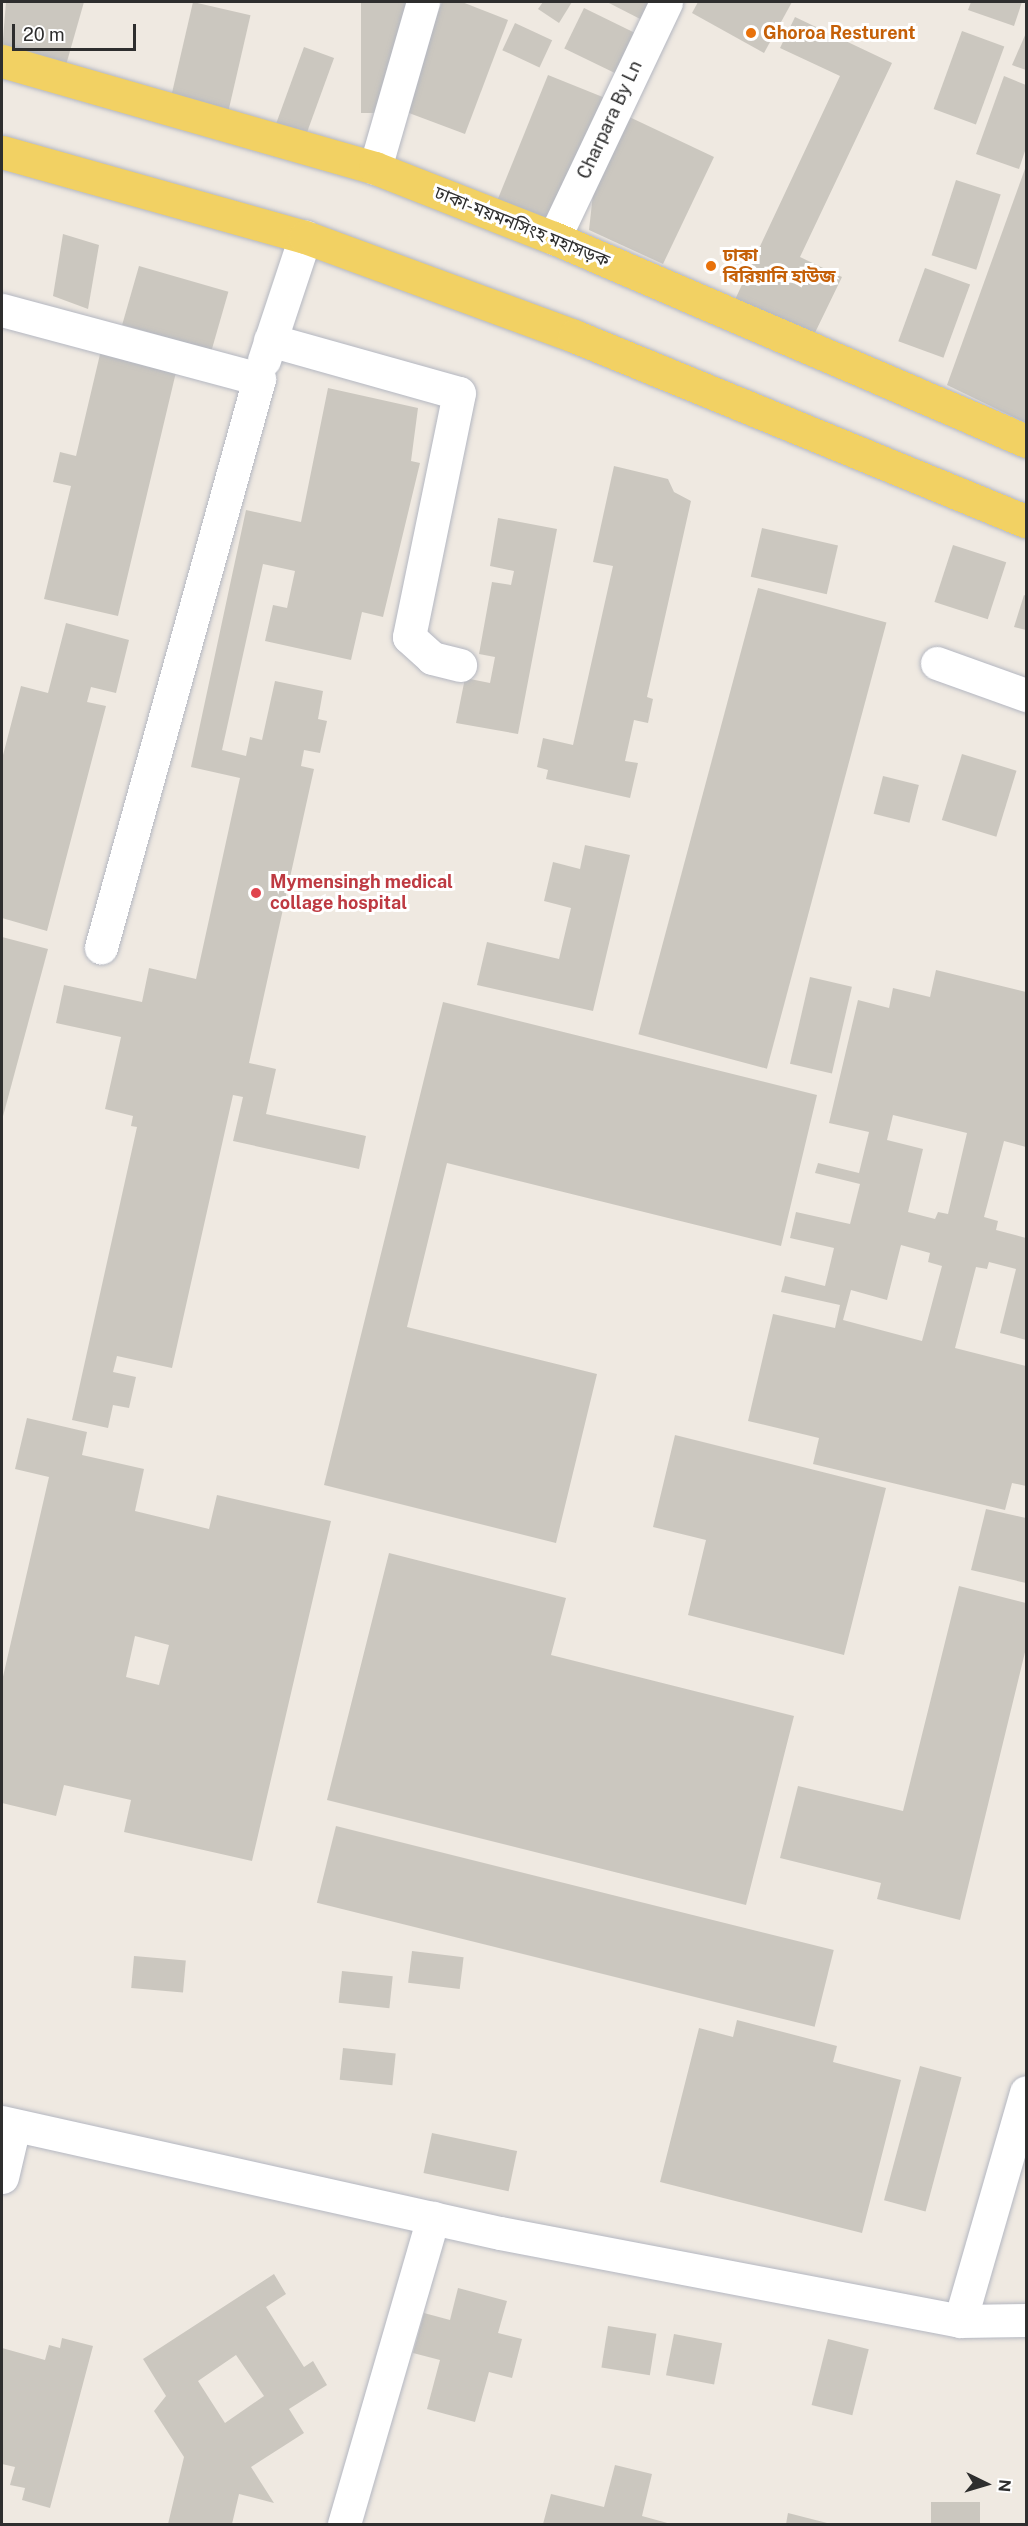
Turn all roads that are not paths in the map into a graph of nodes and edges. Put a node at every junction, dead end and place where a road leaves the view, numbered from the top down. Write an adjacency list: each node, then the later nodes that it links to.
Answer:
1 (423, 2): 5 (street)
2 (666, 2): 7 (street, Charpara By Ln)
3 (2, 61): 5 (main road, ঢাকা-ময়মনসিংহ মহাসড়ক)
4 (2, 152): 6 (main road)
5 (375, 168): 7 (main road, ঢাকা-ময়মনসিংহ মহাসড়ক)
6 (305, 237): 9 (street); 12 (main road)
7 (554, 238): 11 (main road, ঢাকা-ময়মনসিংহ মহাসড়ক)
8 (2, 310): 10 (street)
9 (270, 340): 10 (street); 14 (street)
10 (259, 379): 16 (street)
11 (1026, 441)
12 (1026, 521)
13 (937, 663): 15 (street)
14 (460, 665)
15 (1026, 694)
16 (101, 947)
17 (1026, 2092): 21 (street)
18 (8, 2124): 19 (street); 20 (street)
19 (2, 2177)
20 (433, 2218): 21 (street); 23 (street)
21 (960, 2320): 22 (street)
22 (1026, 2320)
23 (344, 2524)

